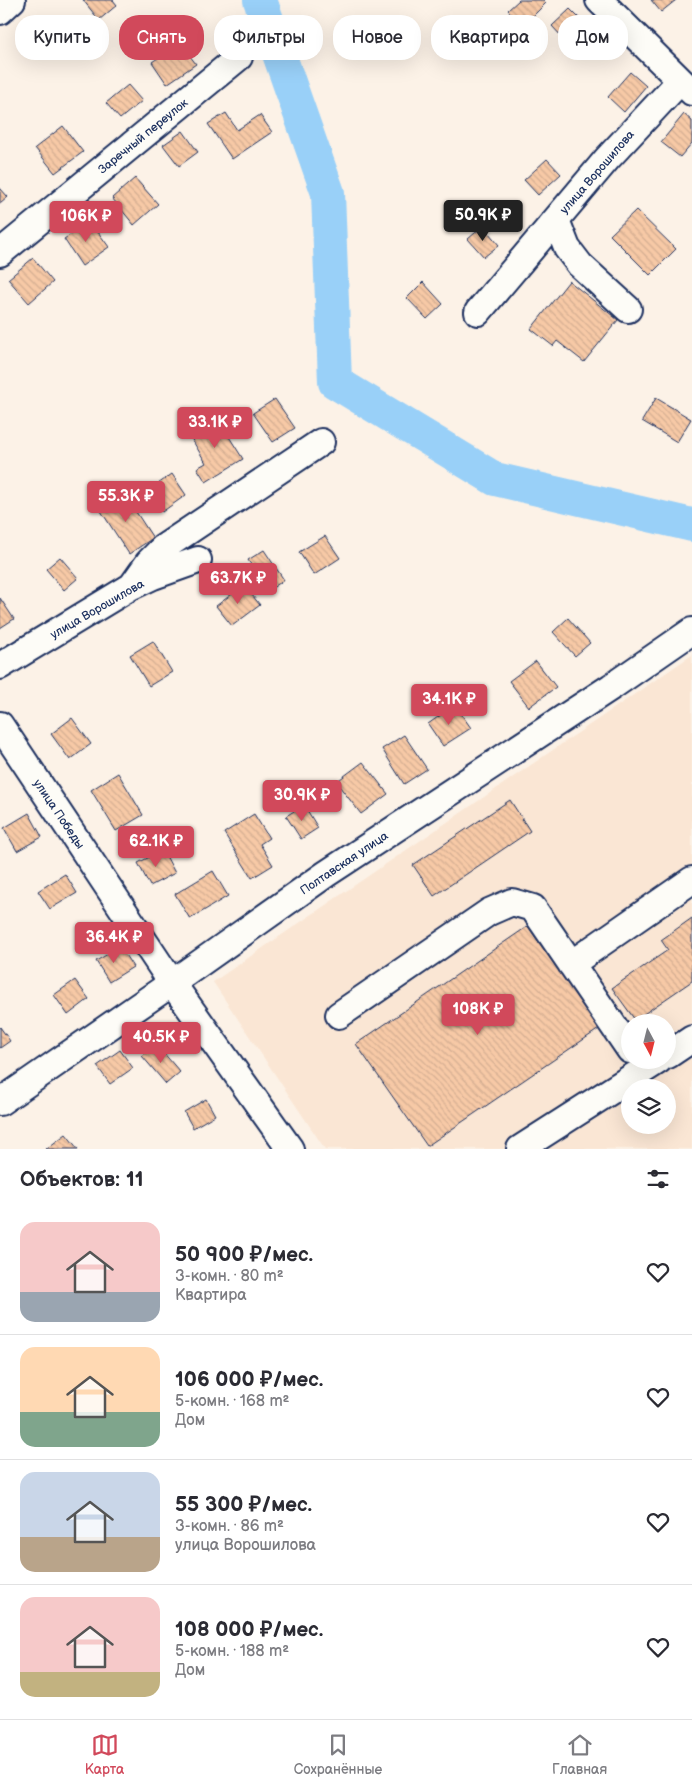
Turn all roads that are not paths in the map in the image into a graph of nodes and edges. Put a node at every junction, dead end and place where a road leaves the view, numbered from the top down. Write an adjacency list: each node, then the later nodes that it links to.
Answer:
1 (599, 0): 3 (street)
2 (237, 60): 5 (street, Заречный переулок)
3 (686, 86): 4 (street, улица Ворошилова)
4 (556, 220): 6 (street); 7 (street, улица Ворошилова)
5 (0, 253)
6 (628, 308)
7 (478, 312)
8 (321, 442): 10 (street)
9 (198, 560): 10 (street, улица Ворошилова)
10 (132, 586): 12 (street, улица Ворошилова)
11 (692, 632): 16 (street, Полтавская улица)
12 (0, 666)
13 (0, 725): 16 (street, улица Победы)
14 (692, 880): 15 (street)
15 (571, 964): 17 (street); 18 (street)
16 (172, 983): 22 (street, Полтавская улица); 23 (street, улица Победы)
17 (339, 1015)
18 (621, 1032)
19 (692, 1039): 20 (street)
20 (676, 1049)
21 (630, 1069): 24 (street)
22 (0, 1102)
23 (290, 1149)
24 (520, 1149)

